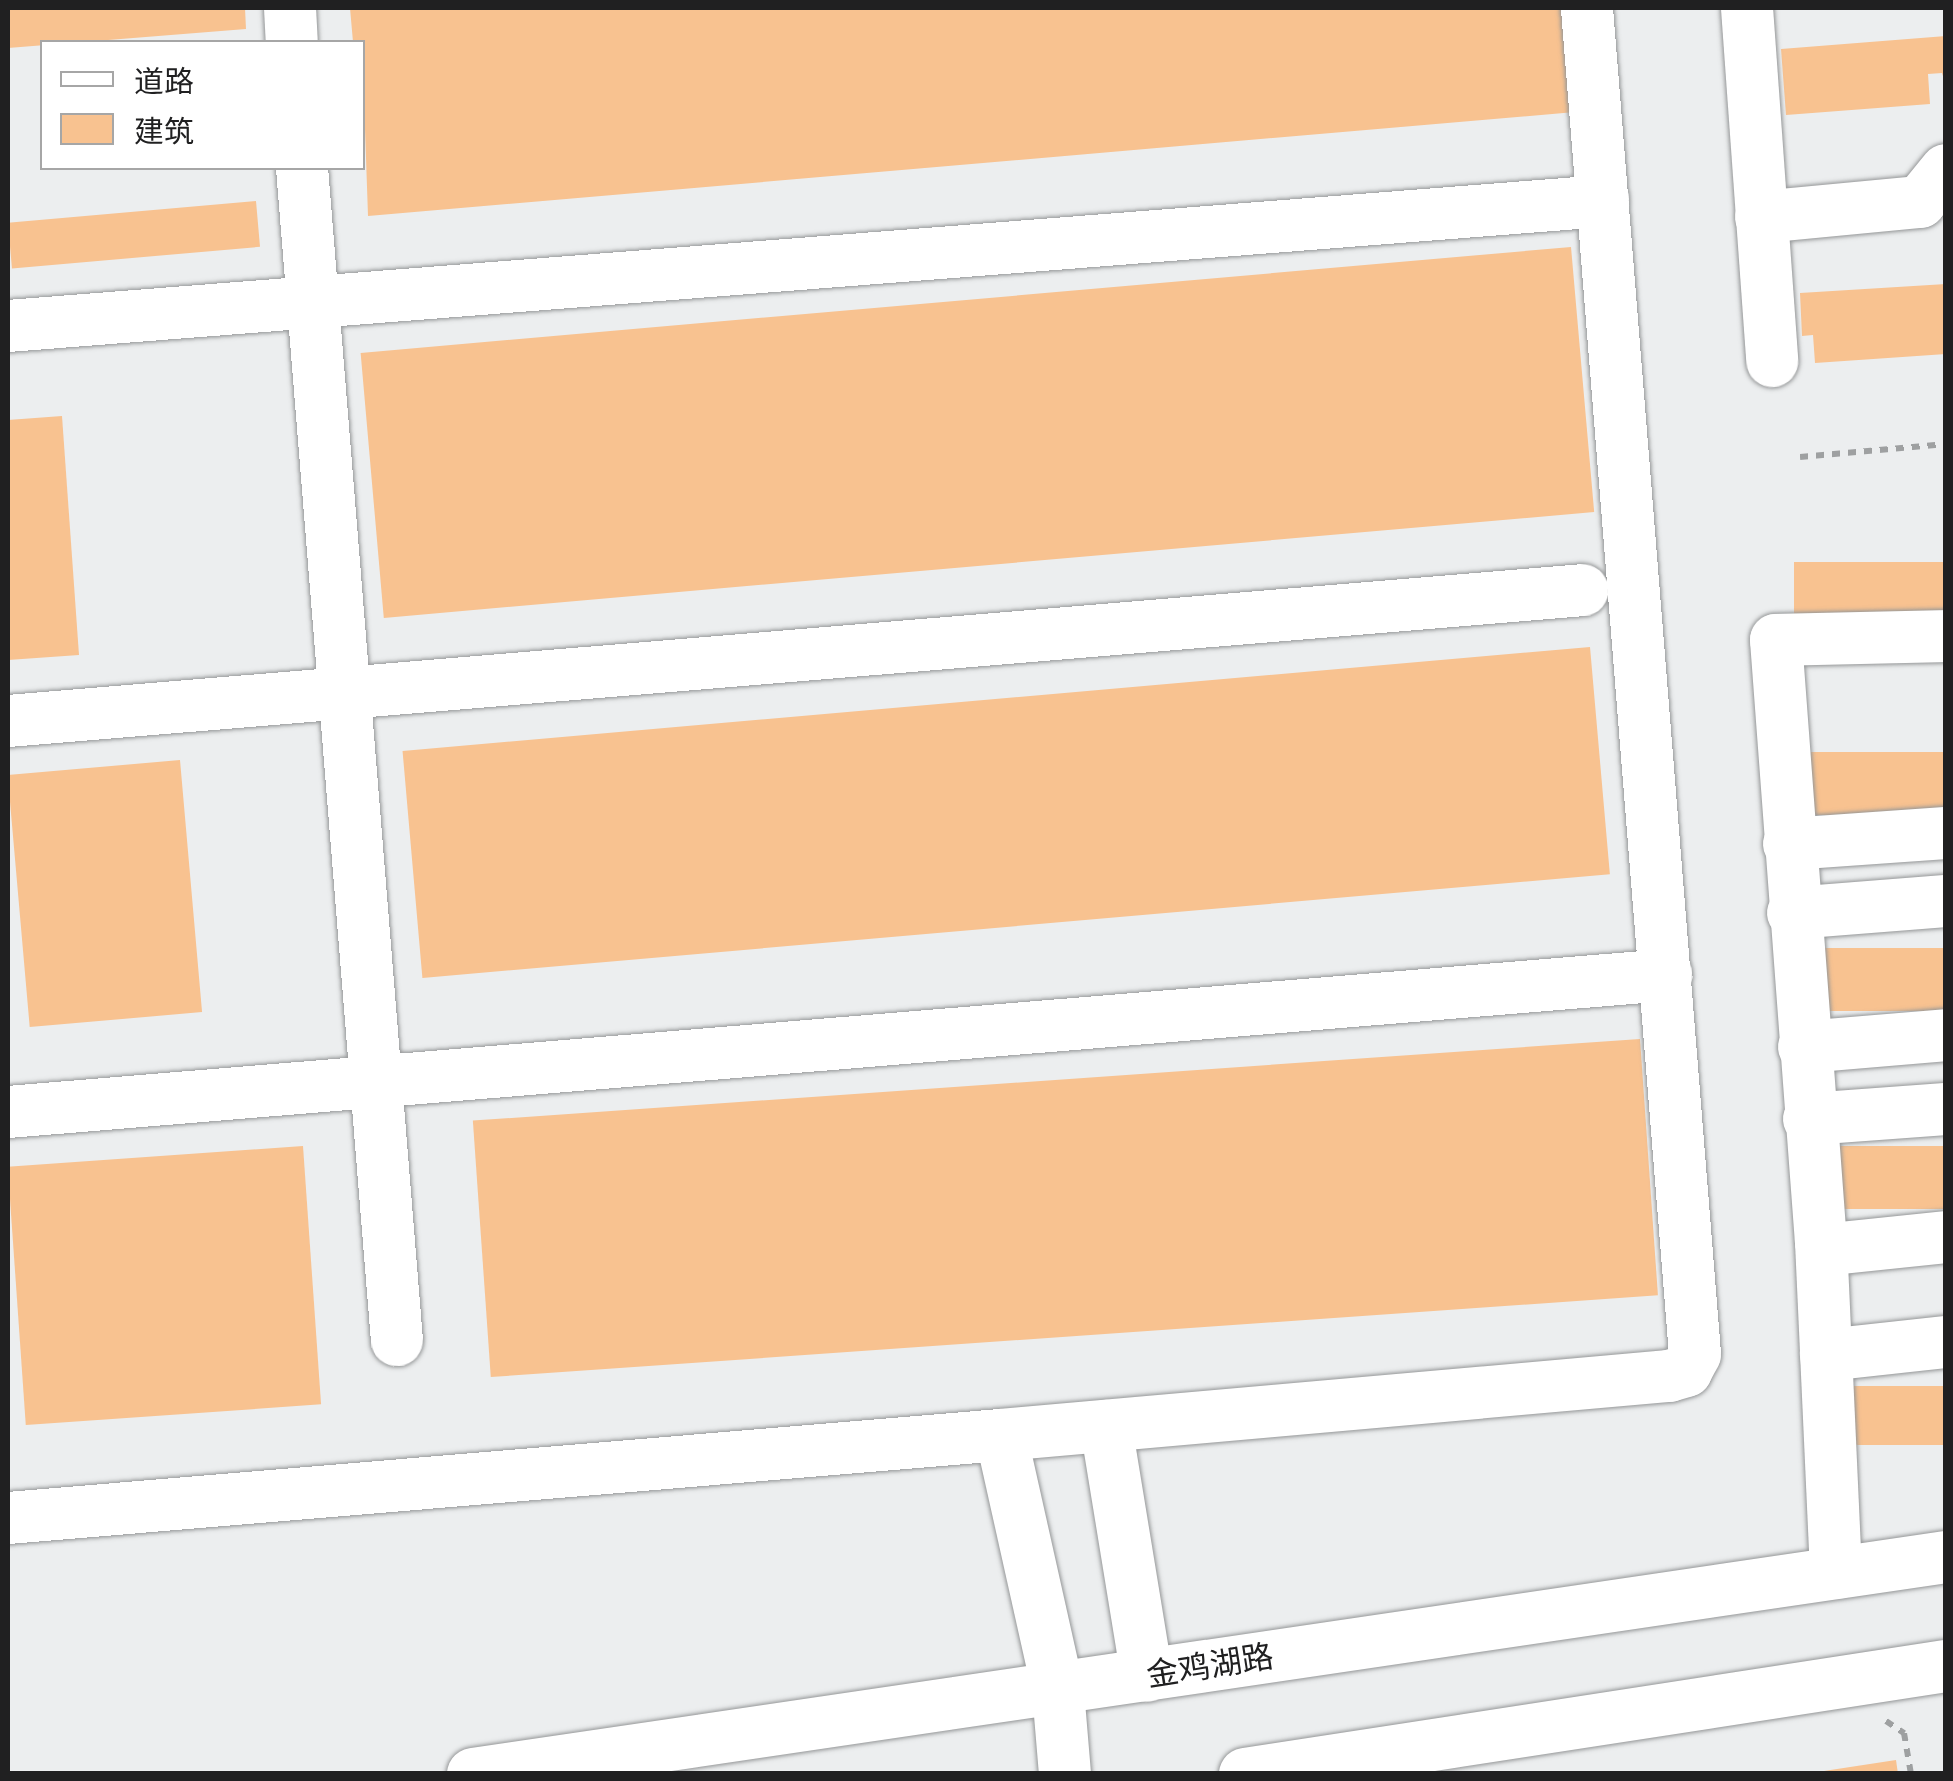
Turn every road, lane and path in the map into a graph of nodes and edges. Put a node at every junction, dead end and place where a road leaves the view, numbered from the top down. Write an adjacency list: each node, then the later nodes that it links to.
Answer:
1 (290, 8): 4 (street)
2 (1587, 8): 7 (street)
3 (1747, 8): 8 (street)
4 (292, 40)
5 (302, 170): 9 (street)
6 (1946, 170): 8 (street)
7 (1603, 201): 9 (street); 22 (street)
8 (1762, 217): 11 (street)
9 (313, 302): 10 (street); 16 (street)
10 (8, 326)
11 (1772, 361)
12 (1946, 444): 13 (path)
13 (1800, 457)
14 (1583, 590): 16 (street)
15 (1946, 636): 19 (street)
16 (345, 694): 17 (street); 25 (street)
17 (8, 721)
18 (1946, 833): 19 (street)
19 (1788, 844): 21 (street)
20 (1946, 901): 21 (street)
21 (1793, 913): 24 (street)
22 (1666, 975): 25 (street); 34 (street)
23 (1946, 1035): 24 (street)
24 (1804, 1047): 28 (street)
25 (376, 1082): 27 (street); 31 (street)
26 (1946, 1109): 28 (street)
27 (8, 1112)
28 (1809, 1119): 30 (street)
29 (1946, 1237): 30 (street)
30 (1821, 1242): 33 (street)
31 (397, 1340)
32 (1946, 1342): 33 (street)
33 (1826, 1355): 38 (street)
34 (1106, 1426): 35 (street); 40 (street)
35 (1001, 1435): 36 (street); 41 (street)
36 (8, 1518)
37 (1946, 1557): 38 (street, 金鸡湖路)
38 (1836, 1573): 40 (street, 金鸡湖路)
39 (1946, 1666): 45 (street)
40 (1146, 1676): 41 (street, 金鸡湖路)
41 (1058, 1690): 42 (street, 金鸡湖路); 44 (street)
42 (560, 1767): 43 (street, 金鸡湖路)
43 (473, 1774)
44 (1065, 1774)
45 (1245, 1774)

